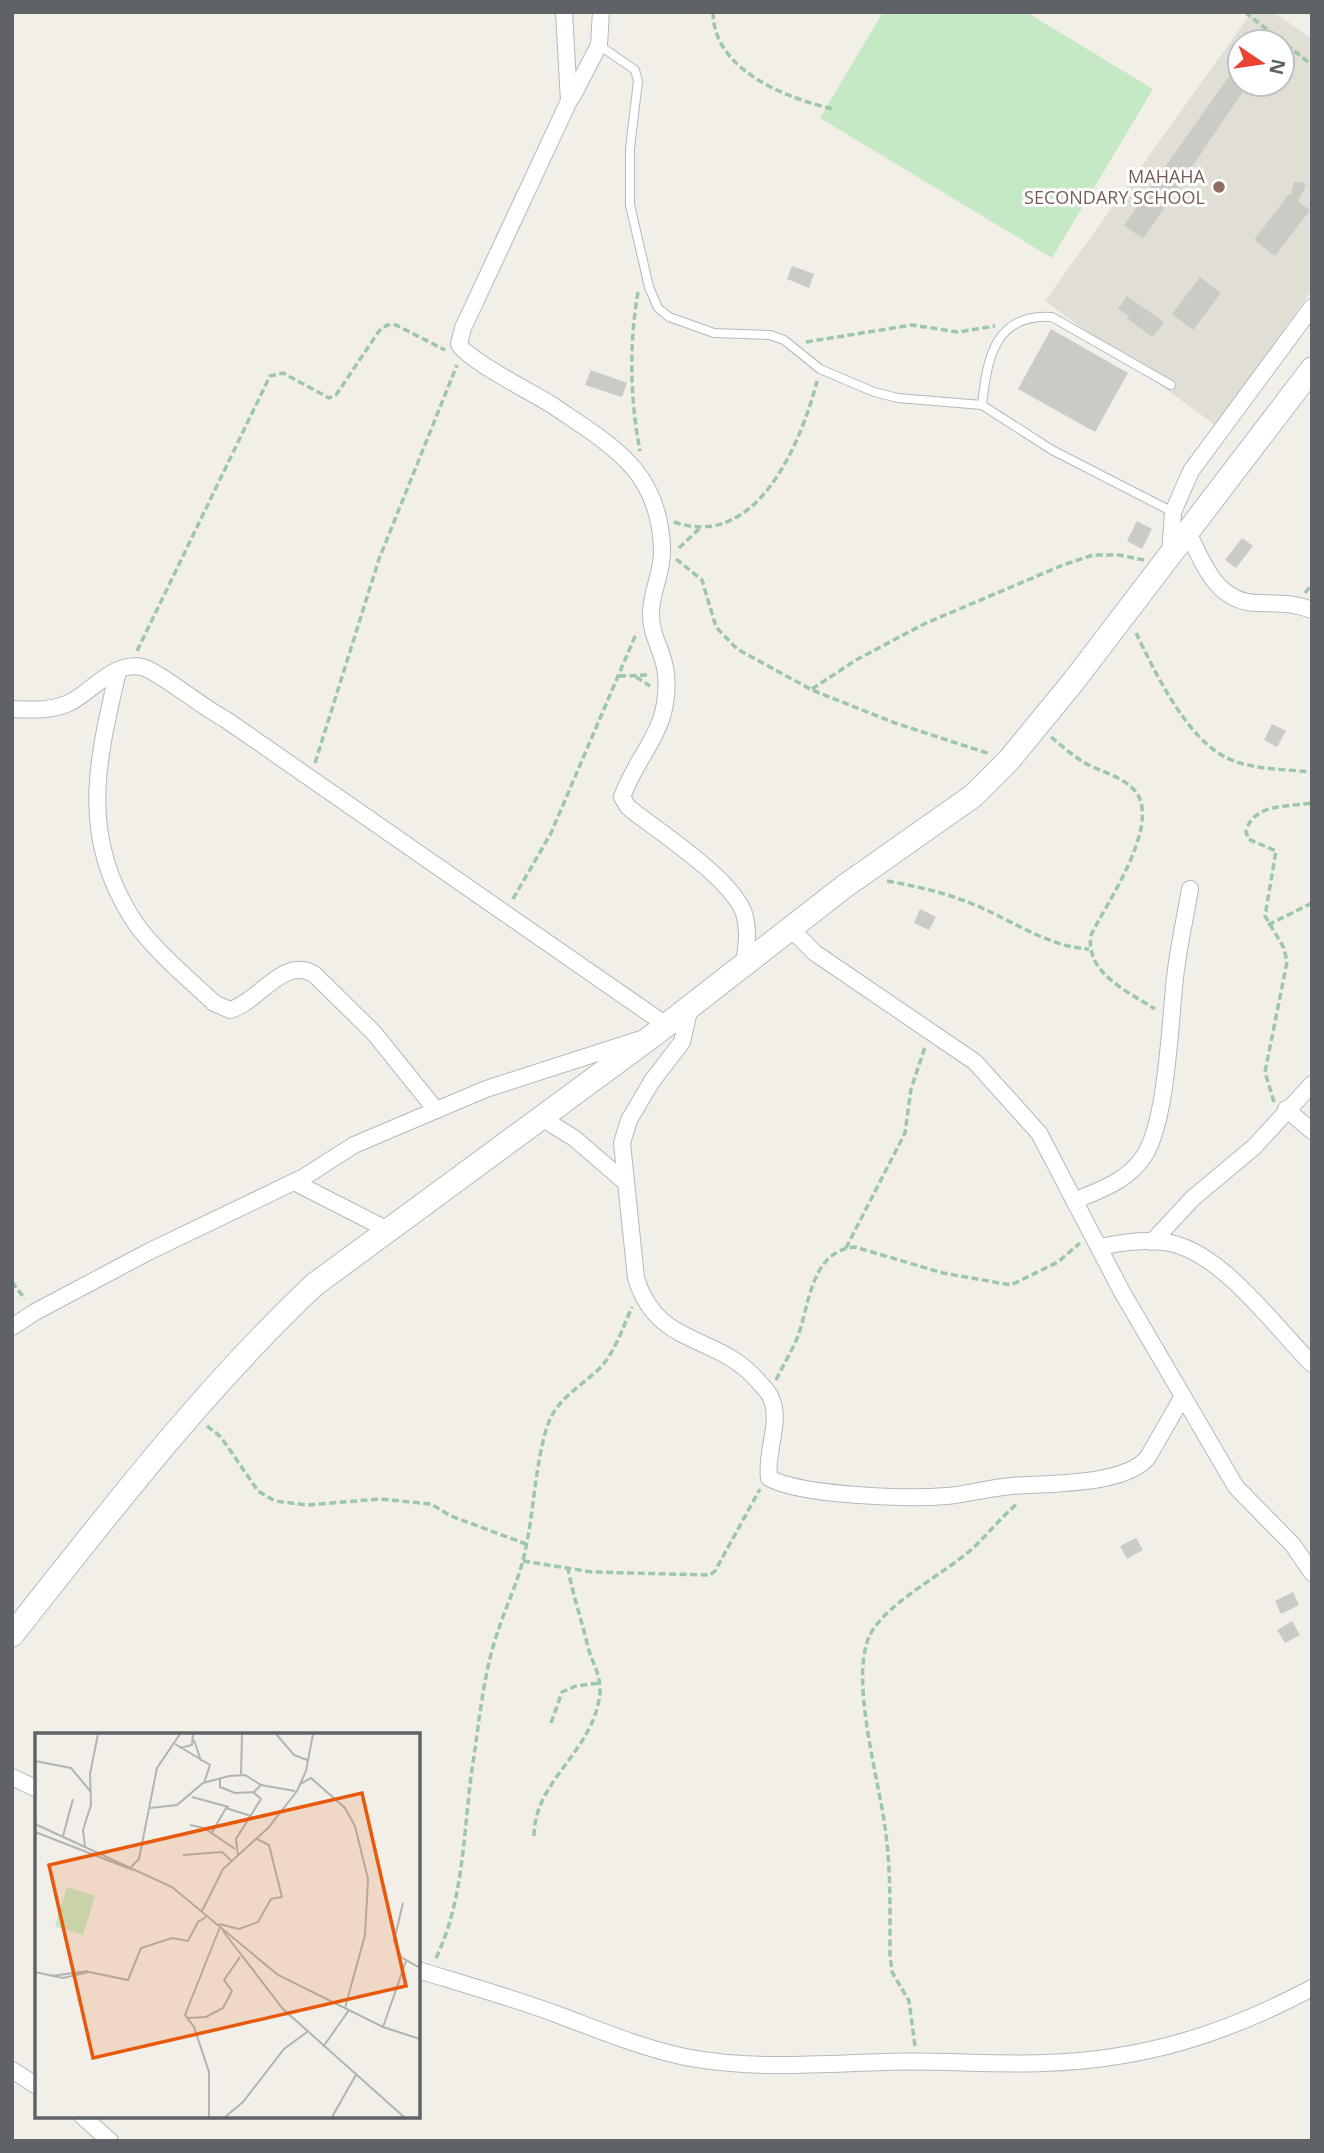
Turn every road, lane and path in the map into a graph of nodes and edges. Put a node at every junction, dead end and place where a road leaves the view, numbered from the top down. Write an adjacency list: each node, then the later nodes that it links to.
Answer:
1 (564, 12): 7 (street)
2 (601, 12): 5 (street)
3 (713, 12): 8 (path)
4 (1245, 12): 6 (path)
5 (599, 45): 7 (street); 9 (lane)
6 (1312, 65)
7 (569, 101): 13 (street)
8 (834, 109)
9 (643, 266): 12 (lane); 18 (path)
10 (1312, 307): 19 (street)
11 (1014, 323): 12 (path); 16 (lane); 17 (lane)
12 (789, 344): 14 (lane)
13 (465, 354): 18 (street); 27 (path); 35 (path)
14 (820, 369): 17 (lane); 20 (path)
15 (1312, 369): 21 (main road)
16 (1171, 385)
17 (982, 405): 19 (lane)
18 (645, 480): 20 (street)
19 (1173, 512): 23 (street)
20 (658, 515): 24 (street)
21 (1188, 532): 23 (main road); 25 (street)
22 (672, 557): 30 (path)
23 (1166, 561): 26 (main road); 30 (path)
24 (651, 606): 28 (street); 29 (path)
25 (1312, 610)
26 (1126, 613): 32 (main road); 34 (path)
27 (123, 669): 31 (street); 35 (street); 50 (street)
28 (666, 673): 29 (path); 44 (street)
29 (618, 676): 40 (path)
30 (812, 690): 33 (path)
31 (12, 709)
32 (1036, 726): 33 (main road); 43 (path)
33 (1009, 760): 37 (main road)
34 (1312, 772)
35 (310, 778): 40 (street)
36 (1312, 803): 41 (path)
37 (861, 876): 42 (main road); 43 (path)
38 (1190, 889): 46 (street)
39 (1312, 903): 41 (path)
40 (505, 913): 47 (street)
41 (1268, 925): 51 (path)
42 (791, 929): 44 (main road); 48 (street)
43 (1090, 948): 46 (path)
44 (744, 965): 45 (main road)
45 (690, 1007): 47 (main road); 55 (street)
46 (1172, 1019): 56 (street)
47 (661, 1030): 50 (street); 52 (main road)
48 (931, 1033): 56 (street); 60 (path)
49 (1312, 1084): 51 (street)
50 (436, 1110): 54 (street)
51 (1283, 1113): 53 (street); 59 (street)
52 (540, 1117): 55 (street); 57 (main road)
53 (1312, 1131)
54 (294, 1182): 57 (street); 63 (street)
55 (625, 1182): 62 (street)
56 (1074, 1201): 58 (street)
57 (388, 1230): 68 (main road)
58 (1095, 1240): 59 (street); 60 (path); 67 (street)
59 (1152, 1242): 65 (street)
60 (846, 1248): 66 (path)
61 (12, 1282): 63 (path)
62 (639, 1289): 66 (street); 71 (path)
63 (35, 1312): 64 (street)
64 (12, 1327)
65 (1312, 1364)
66 (768, 1393): 69 (street)
67 (1183, 1396): 70 (street); 74 (street)
68 (192, 1413): 71 (path); 75 (main road)
69 (769, 1478): 70 (street); 73 (path)
70 (1040, 1484): 83 (path)
71 (527, 1544): 72 (path)
72 (523, 1561): 73 (path); 81 (path)
73 (568, 1569): 76 (path)
74 (1312, 1573)
75 (12, 1634)
76 (600, 1683): 77 (path); 80 (path)
77 (551, 1723)
78 (12, 1777): 79 (street)
79 (35, 1789)
80 (534, 1836)
81 (423, 1971): 83 (street)
82 (1312, 1988): 83 (street)
83 (916, 2062)
84 (12, 2070): 85 (street)
85 (35, 2085)
86 (84, 2118): 87 (street)
87 (110, 2141)

